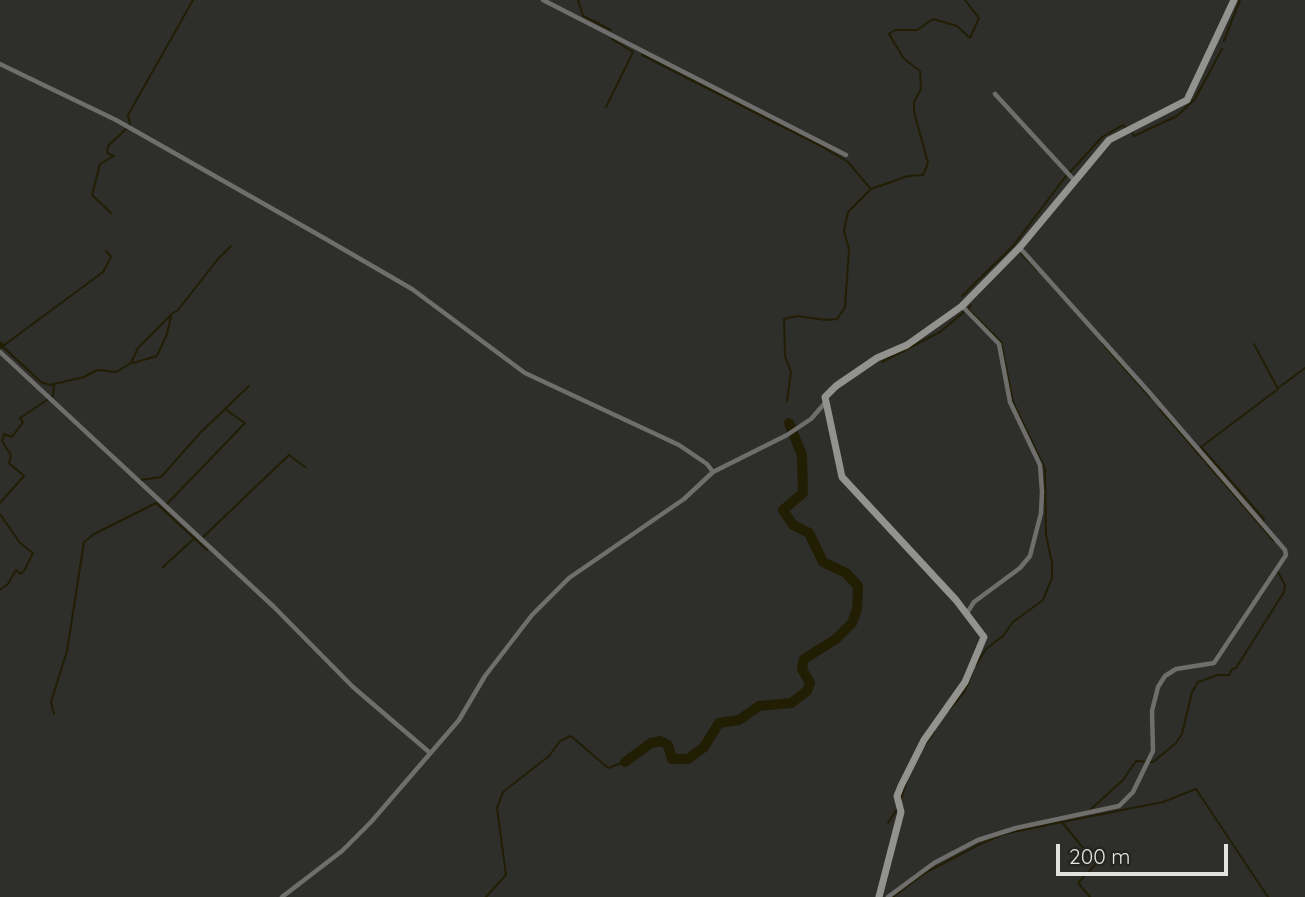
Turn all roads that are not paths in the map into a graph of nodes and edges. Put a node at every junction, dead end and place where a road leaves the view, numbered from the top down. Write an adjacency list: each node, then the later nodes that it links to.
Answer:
1 (543, 0): 5 (street)
2 (1234, 0): 6 (main road)
3 (0, 64): 11 (street)
4 (995, 94): 6 (street)
5 (846, 155)
6 (1074, 180): 7 (main road)
7 (1020, 247): 8 (main road); 16 (street)
8 (962, 306): 10 (main road); 12 (street)
9 (0, 352): 13 (street)
10 (826, 402): 11 (street); 12 (main road)
11 (713, 472): 13 (street)
12 (967, 613): 15 (main road)
13 (429, 752): 14 (street)
14 (282, 897)
15 (879, 897)
16 (888, 897)

